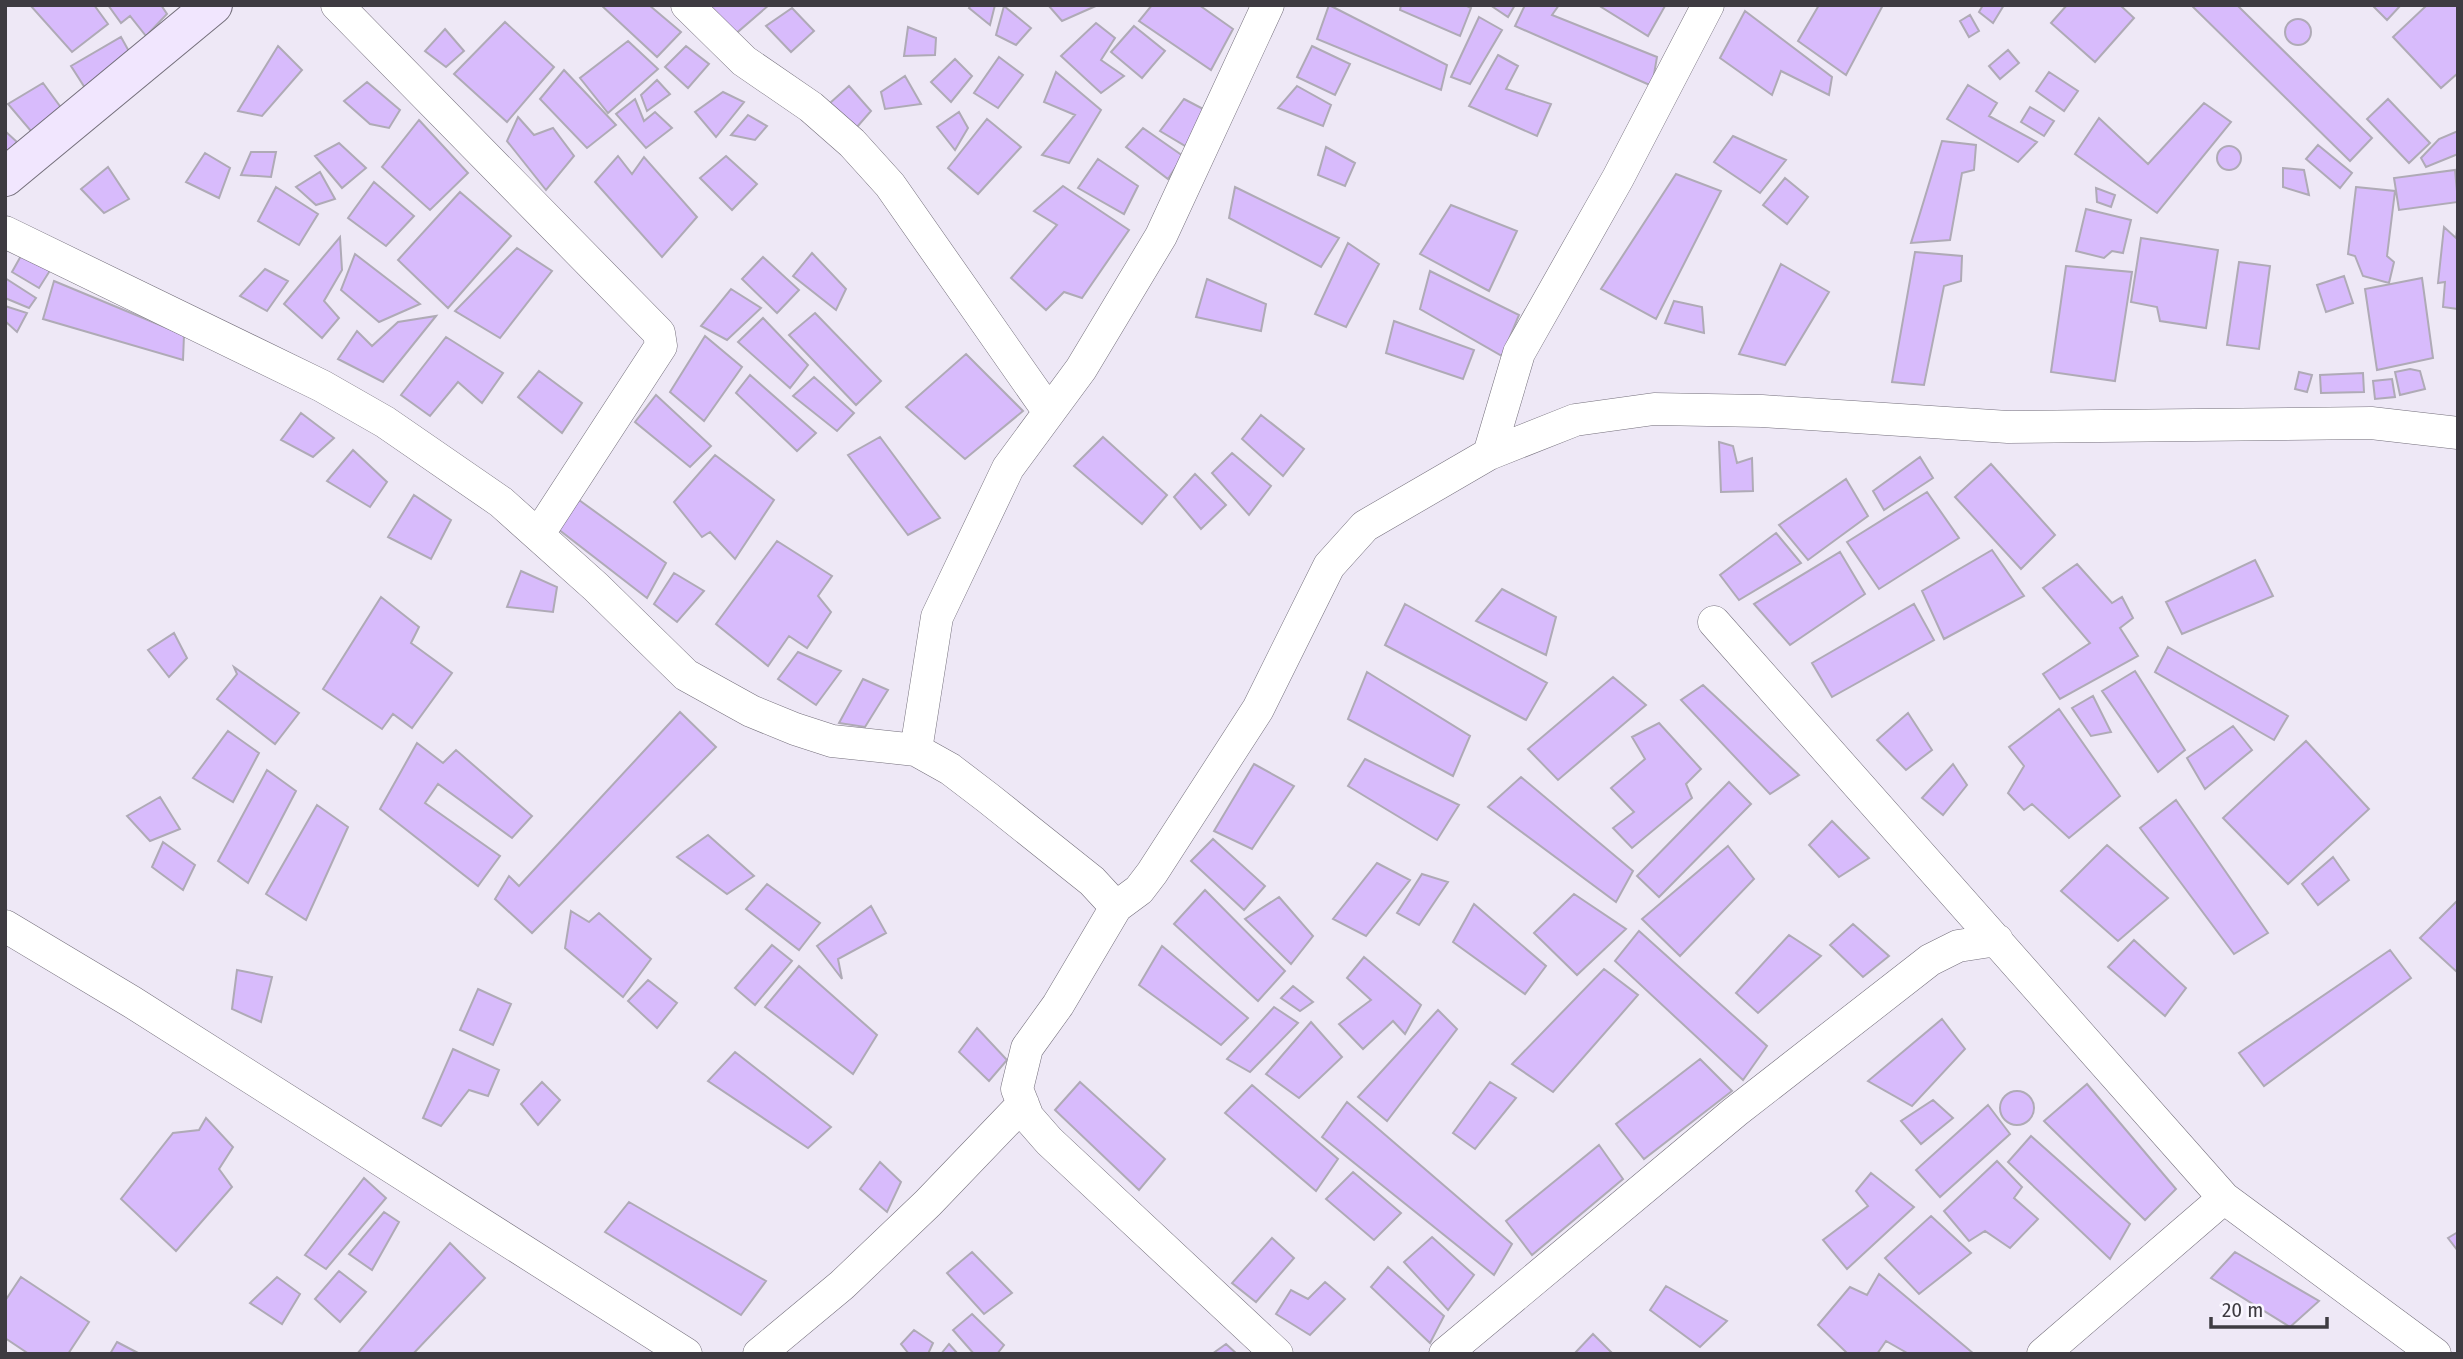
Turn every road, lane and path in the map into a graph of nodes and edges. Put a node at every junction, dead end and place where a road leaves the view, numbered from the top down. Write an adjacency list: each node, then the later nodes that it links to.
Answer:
1 (214, 5): 6 (street)
2 (337, 5): 11 (street)
3 (687, 5): 8 (street)
4 (1268, 5): 8 (street)
5 (1708, 5): 10 (street)
6 (5, 177)
7 (5, 232): 11 (street)
8 (1049, 412): 13 (street)
9 (2458, 433): 10 (street)
10 (1489, 454): 14 (street)
11 (538, 535): 13 (street)
12 (1714, 622): 16 (street)
13 (916, 750): 14 (street)
14 (1116, 907): 17 (street)
15 (5, 926): 19 (street)
16 (1997, 940): 18 (street); 22 (street)
17 (1023, 1104): 20 (street); 21 (street)
18 (2224, 1198): 23 (street); 24 (street)
19 (686, 1354)
20 (759, 1354)
21 (1277, 1354)
22 (1445, 1354)
23 (2043, 1354)
24 (2435, 1354)

